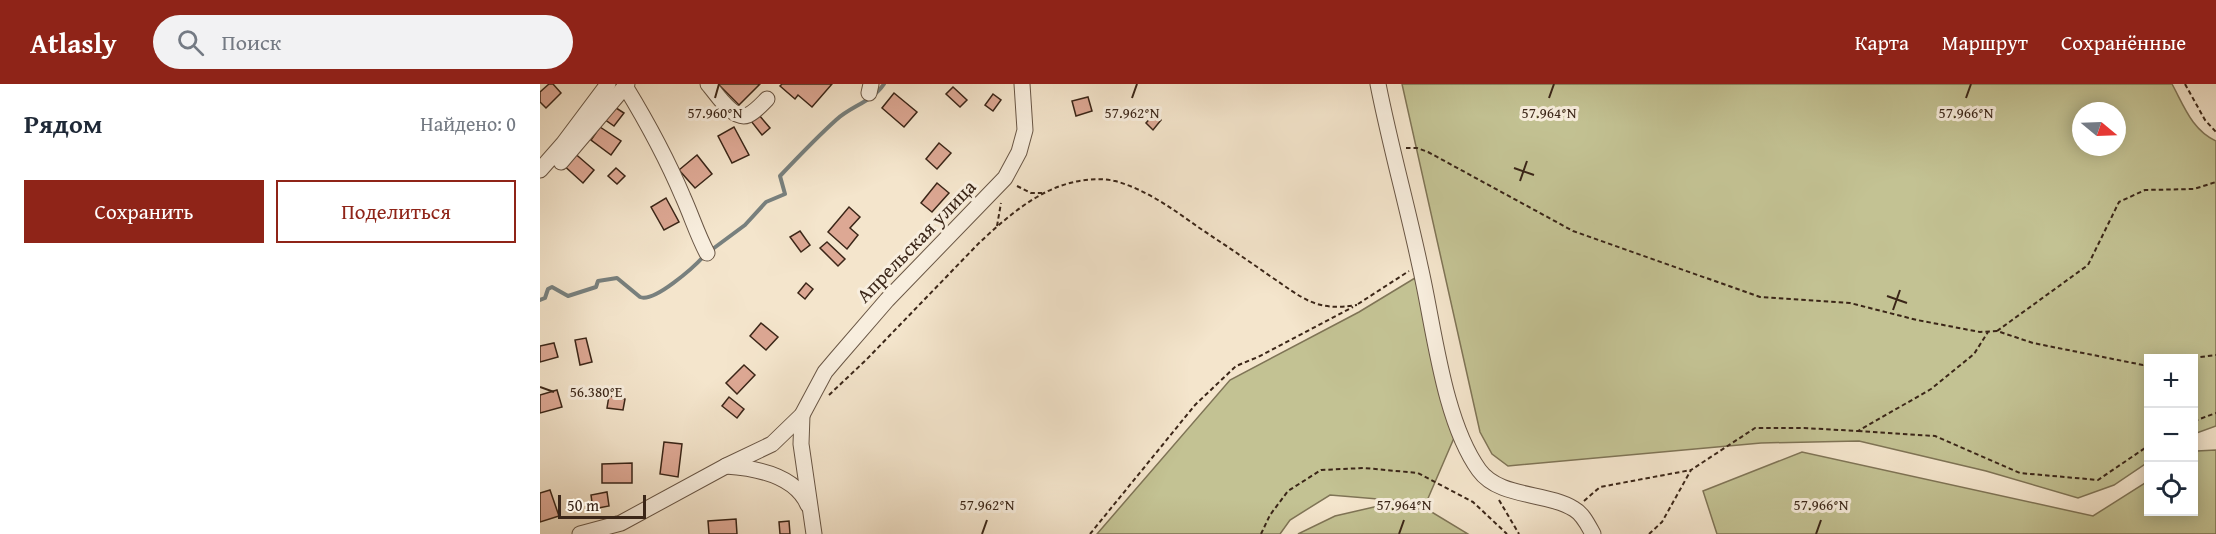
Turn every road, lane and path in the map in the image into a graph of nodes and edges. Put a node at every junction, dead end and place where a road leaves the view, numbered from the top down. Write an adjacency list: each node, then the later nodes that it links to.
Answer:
1 (608, 84): 11 (street)
2 (708, 84): 7 (street)
3 (1022, 84): 12 (street, Апрельская улица)
4 (1378, 84): 9 (street)
5 (2185, 84): 8 (path)
6 (626, 85): 10 (street); 15 (street)
7 (767, 99)
8 (2216, 132)
9 (1391, 150): 16 (street); 18 (path)
10 (557, 166)
11 (540, 170)
12 (1005, 178): 14 (path); 25 (street, Апрельская улица)
13 (2216, 182): 19 (path)
14 (1045, 193): 17 (path); 23 (path)
15 (707, 253)
16 (1420, 264): 17 (path); 32 (street)
17 (1357, 305): 37 (path)
18 (1988, 331): 19 (path); 27 (path)
19 (1997, 331): 22 (path)
20 (2216, 355): 21 (path)
21 (2198, 357)
22 (2144, 365)
23 (827, 397)
24 (2216, 413): 26 (path)
25 (802, 415): 29 (street, Апрельская улица); 33 (street, Апрельская улица)
26 (2198, 419)
27 (1858, 431): 28 (path); 30 (path)
28 (2144, 449)
29 (726, 466): 33 (street); 34 (street, Апрельская улица)
30 (1691, 470): 32 (path); 42 (path)
31 (1497, 497): 40 (path)
32 (1574, 508): 41 (street)
33 (812, 514): 36 (street, Апрельская улица)
34 (621, 528): 35 (street, Апрельская улица)
35 (580, 534)
36 (814, 534)
37 (1090, 534)
38 (1261, 534): 39 (path)
39 (1507, 534)
40 (1520, 534)
41 (1593, 534)
42 (1649, 534)

